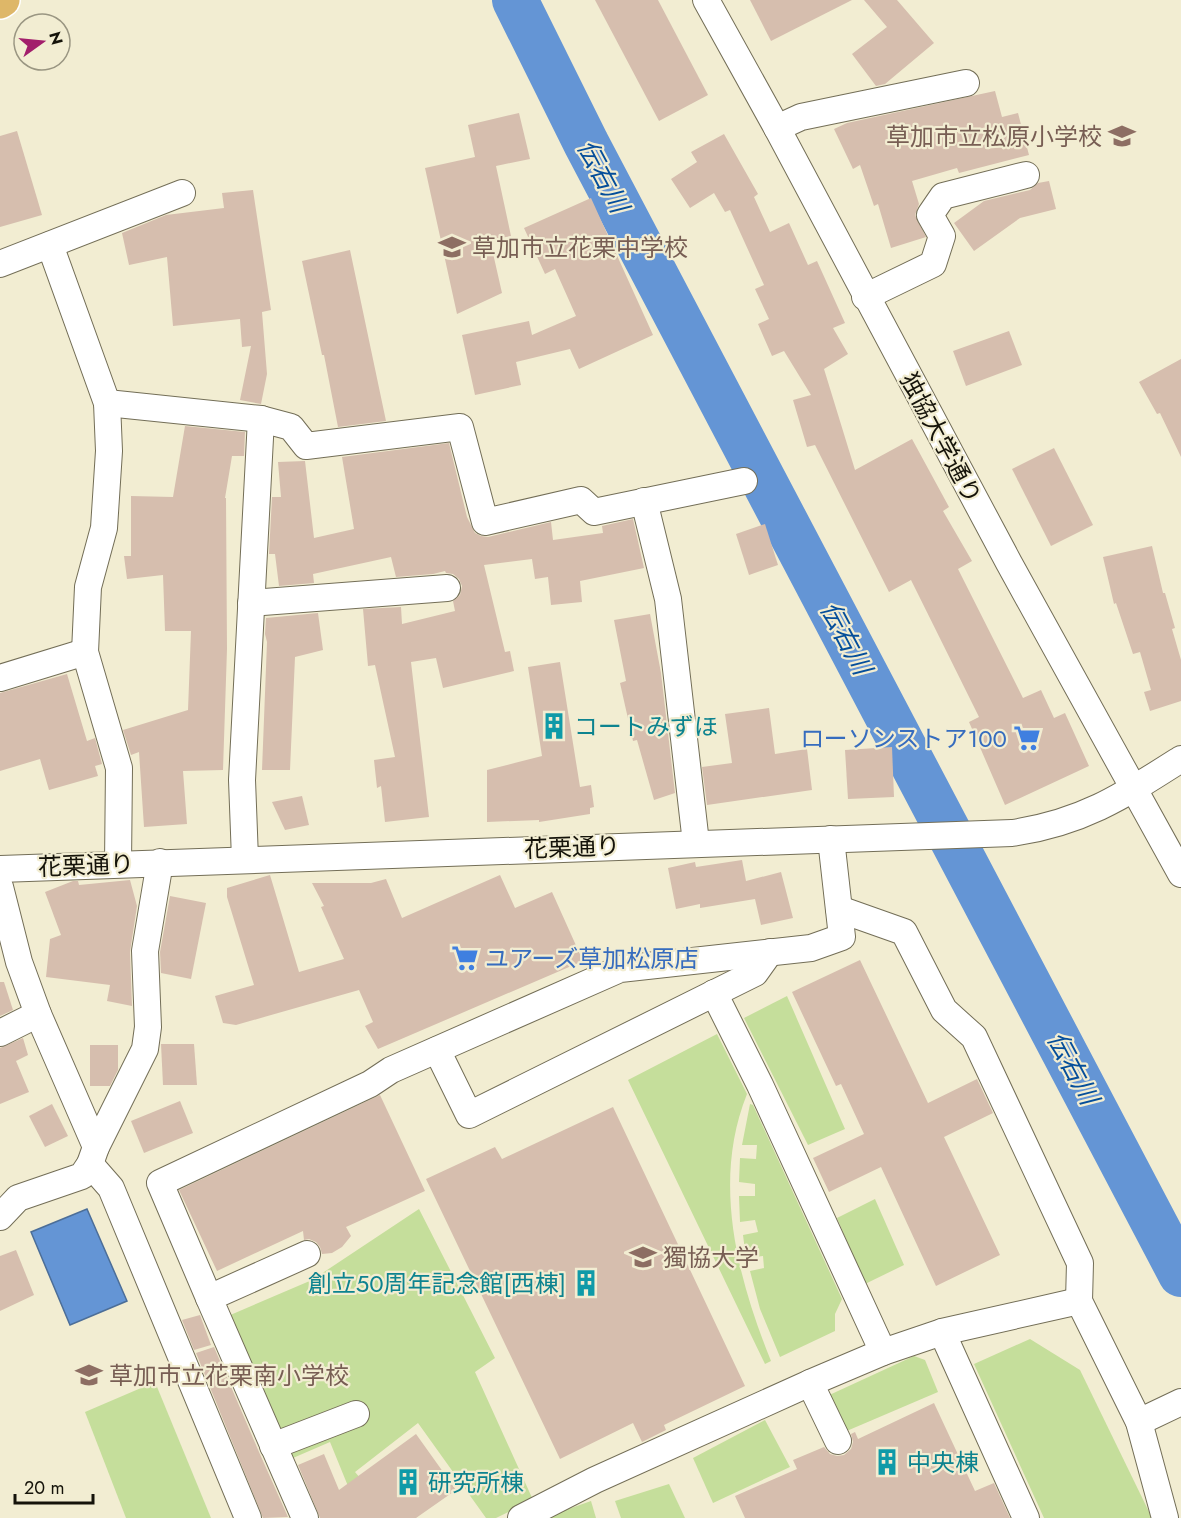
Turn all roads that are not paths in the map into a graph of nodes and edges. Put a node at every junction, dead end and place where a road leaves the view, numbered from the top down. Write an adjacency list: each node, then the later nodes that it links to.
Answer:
1 (706, 0): 3 (street, 独協大学通り)
2 (966, 83): 3 (street)
3 (777, 128): 8 (street, 独協大学通り)
4 (1026, 175): 8 (street)
5 (182, 193): 6 (street)
6 (50, 245): 7 (street); 9 (street)
7 (0, 264)
8 (865, 297): 18 (street, 独協大学通り)
9 (107, 404): 10 (street); 15 (street)
10 (261, 419): 12 (street); 14 (street)
11 (744, 481): 12 (street)
12 (644, 501): 20 (street)
13 (447, 588): 14 (street)
14 (251, 603): 21 (street)
15 (85, 652): 16 (street); 23 (street)
16 (0, 678)
17 (1181, 759): 18 (street, 花栗通り)
18 (1135, 789): 19 (street, 花栗通り); 25 (street, 独協大学通り)
19 (831, 839): 20 (street, 花栗通り); 27 (street)
20 (696, 843): 21 (street, 花栗通り)
21 (245, 859): 22 (street, 花栗通り)
22 (160, 862): 23 (street, 花栗通り); 34 (street)
23 (118, 864): 24 (street, 花栗通り)
24 (0, 869)
25 (1181, 874)
26 (0, 887): 29 (street)
27 (839, 909): 28 (street); 38 (street)
28 (770, 952): 30 (street); 33 (street)
29 (10, 967): 31 (street)
30 (714, 993): 33 (street); 40 (street)
31 (38, 1014): 32 (street); 34 (street)
32 (0, 1033)
33 (437, 1050): 37 (street)
34 (93, 1156): 35 (street); 47 (street)
35 (0, 1217)
36 (307, 1254): 37 (street)
37 (209, 1298): 46 (street)
38 (1078, 1301): 39 (street); 44 (street)
39 (942, 1332): 40 (street); 50 (street)
40 (883, 1352): 41 (street)
41 (810, 1383): 45 (street); 49 (street)
42 (1181, 1402): 44 (street)
43 (356, 1414): 46 (street)
44 (1139, 1422): 51 (street)
45 (838, 1441)
46 (273, 1446): 48 (street)
47 (248, 1518)
48 (305, 1518)
49 (521, 1518)
50 (1026, 1518)
51 (1165, 1518)

